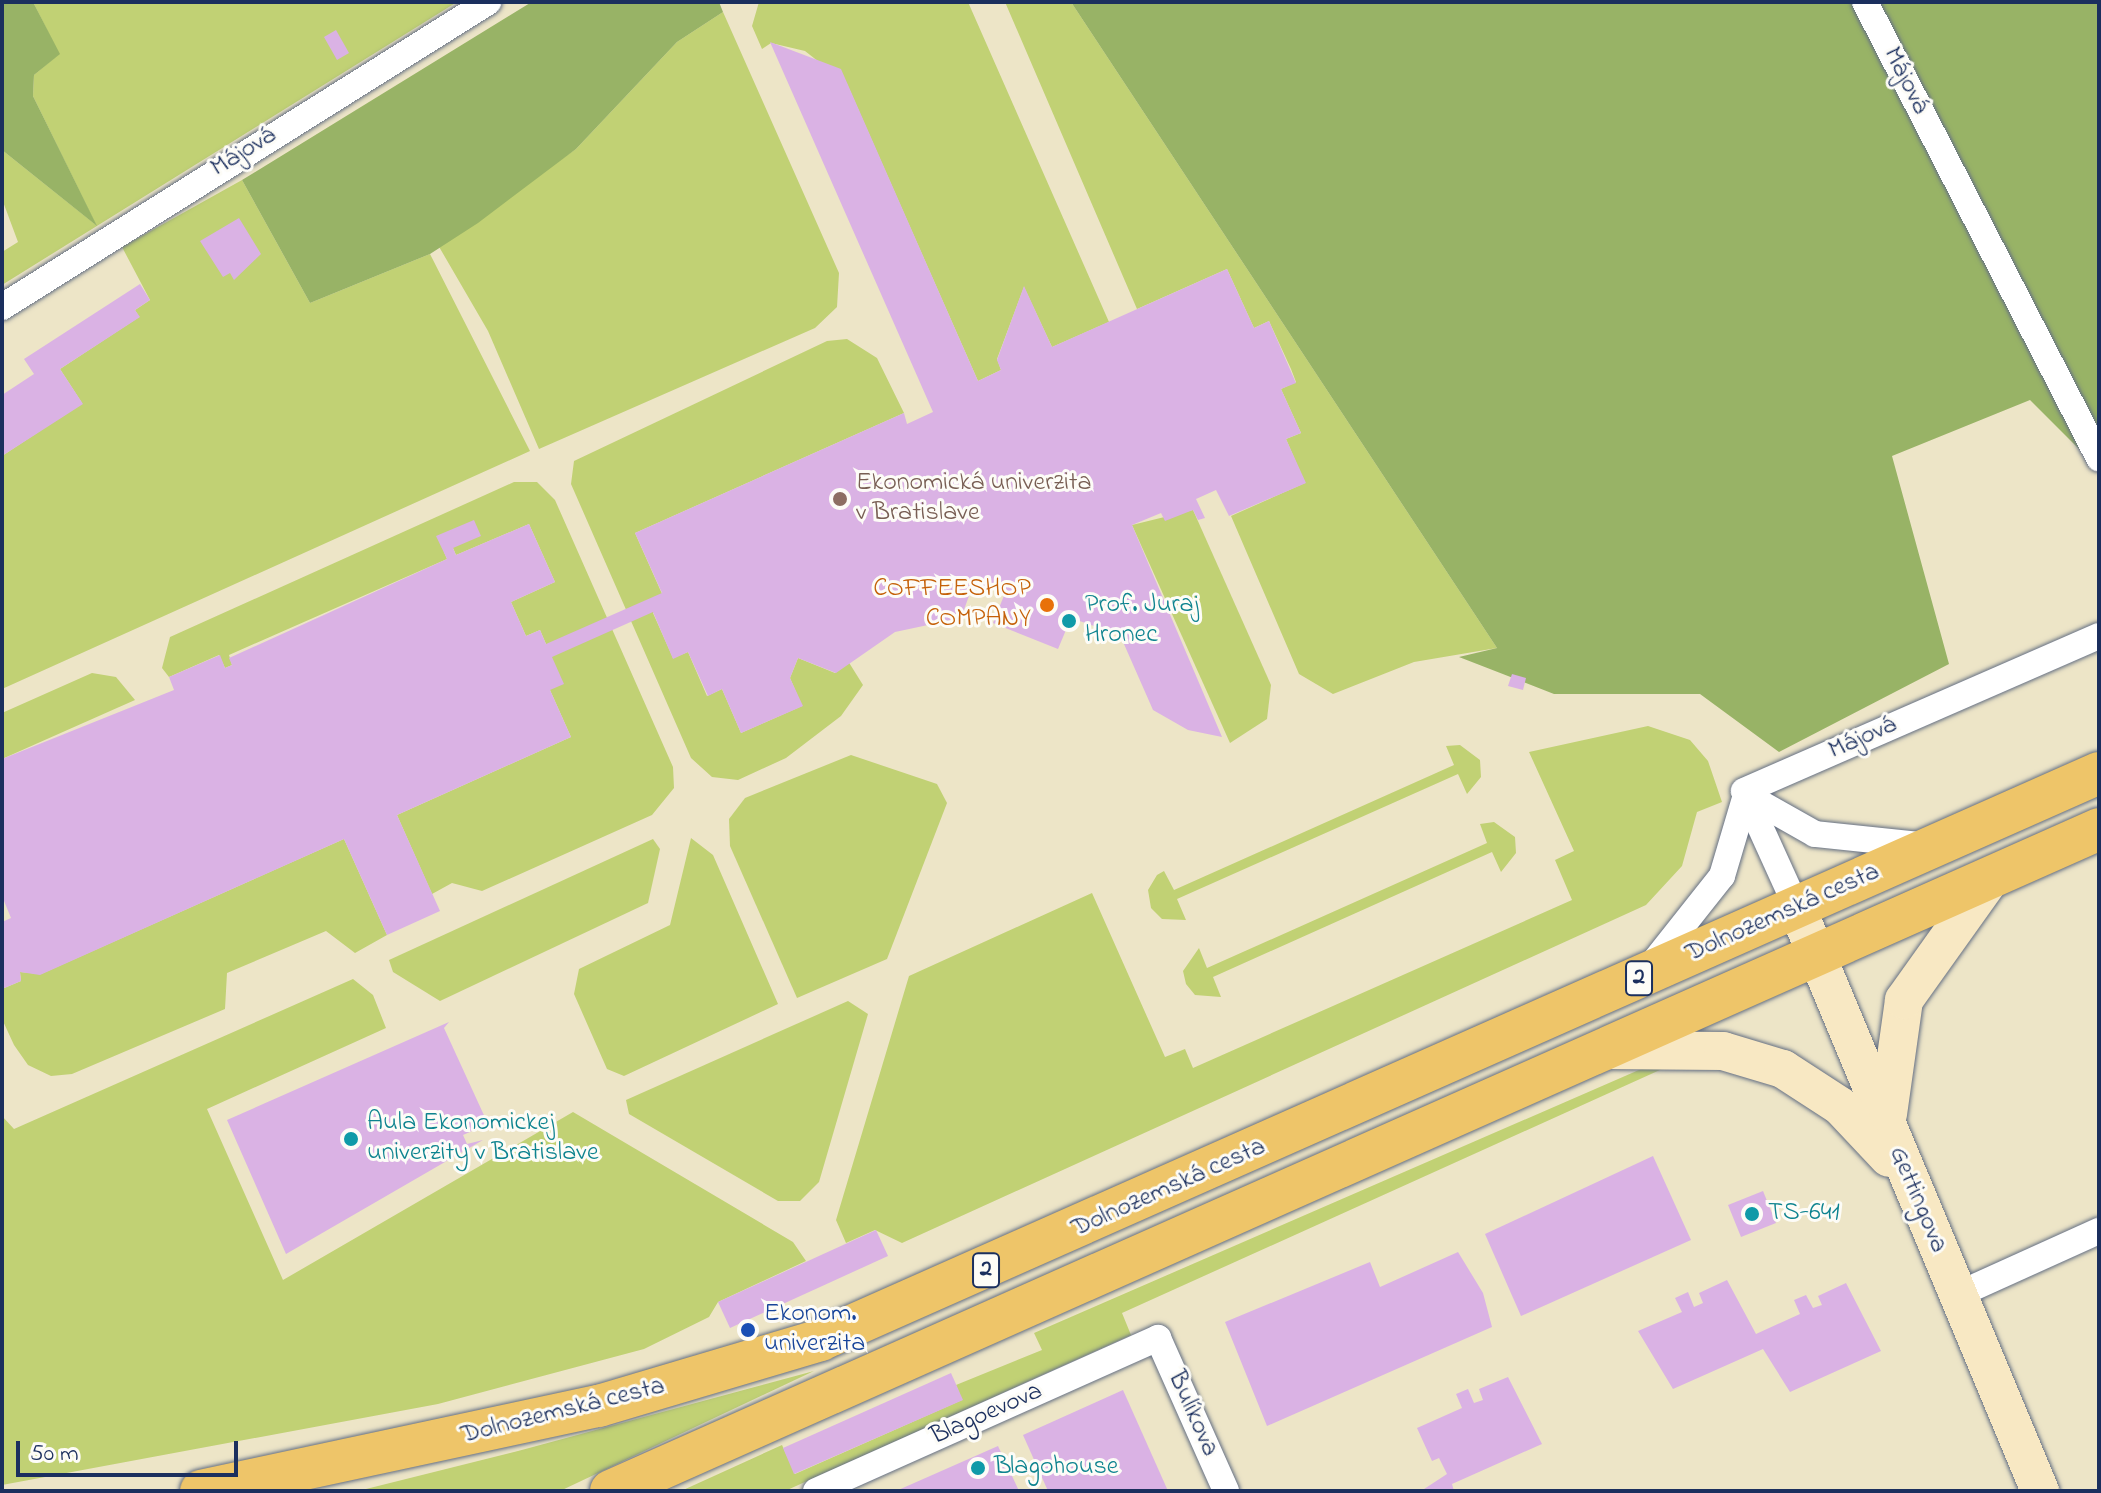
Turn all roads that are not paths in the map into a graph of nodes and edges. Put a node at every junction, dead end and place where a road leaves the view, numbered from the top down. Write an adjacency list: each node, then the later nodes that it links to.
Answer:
1 (488, 2): 3 (street, Májová)
2 (1865, 2): 4 (street, Májová)
3 (2, 307)
4 (2099, 458)
5 (2099, 636): 7 (street, Májová)
6 (2099, 773): 9 (main road, Dolnozemská cesta / 2)
7 (1746, 795): 9 (street); 11 (street); 13 (street)
8 (2099, 829): 10 (main road, Dolnozemská cesta / 2)
9 (1940, 845): 11 (main road, Dolnozemská cesta / 2)
10 (1993, 875): 12 (main road, Dolnozemská cesta / 2); 15 (street)
11 (1797, 908): 12 (street, Gettingova); 13 (main road, Dolnozemská cesta / 2)
12 (1816, 951): 14 (main road, Dolnozemská cesta / 2); 15 (street, Gettingova)
13 (1639, 977): 20 (main road, Dolnozemská cesta / 2)
14 (1603, 1050): 16 (street); 23 (main road, Dolnozemská cesta / 2)
15 (1888, 1129): 16 (street, Gettingova)
16 (1907, 1178): 18 (street, Gettingova)
17 (2099, 1231): 18 (street)
18 (1957, 1295): 26 (street, Gettingova)
19 (1158, 1338): 24 (street, Blagoevova); 25 (street, Bulíkova)
20 (315, 1469): 21 (main road, Dolnozemská cesta / 2); 22 (main road)
21 (201, 1491)
22 (274, 1491)
23 (611, 1491)
24 (816, 1491)
25 (1226, 1491)
26 (2040, 1491)

